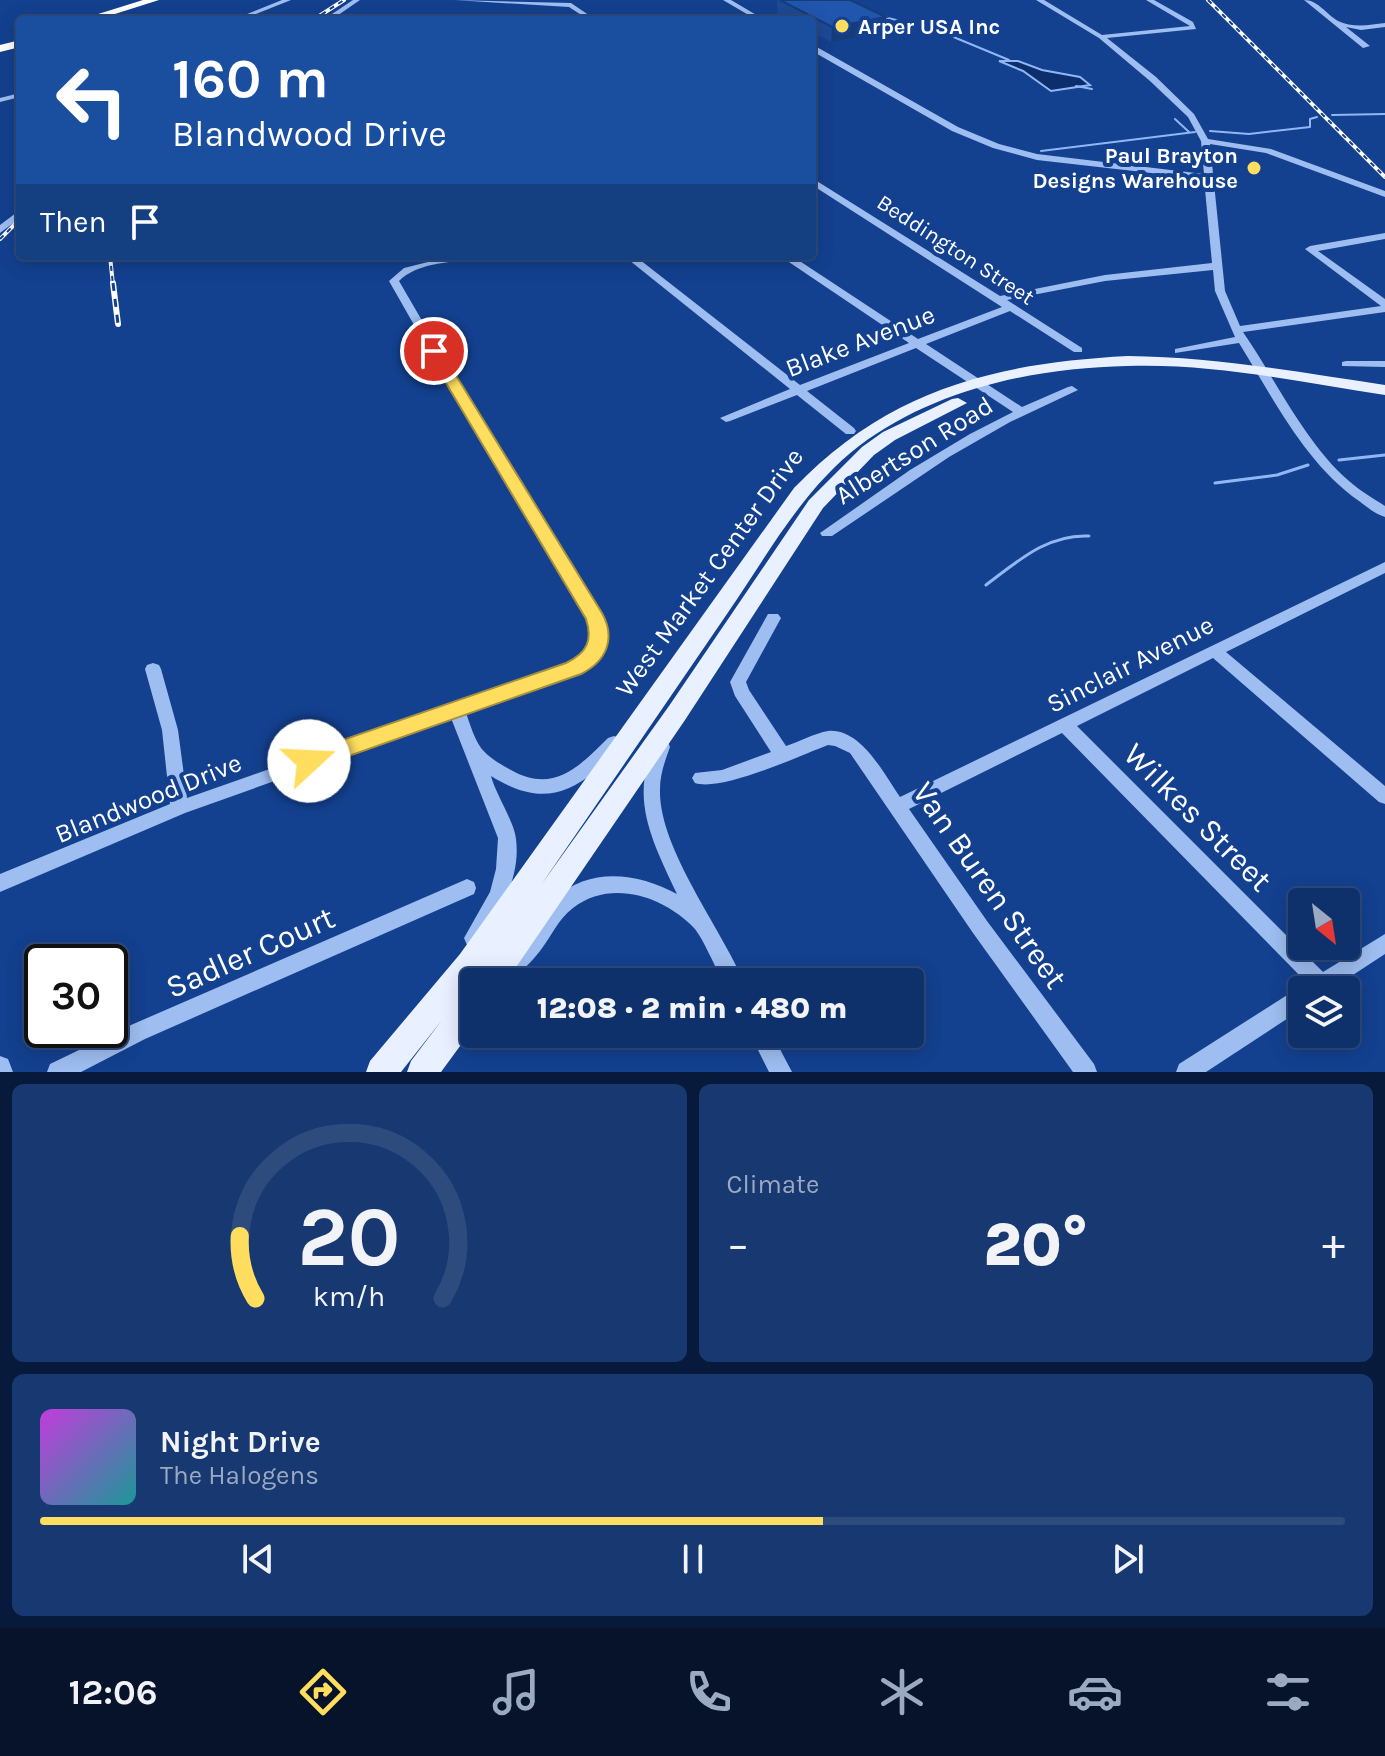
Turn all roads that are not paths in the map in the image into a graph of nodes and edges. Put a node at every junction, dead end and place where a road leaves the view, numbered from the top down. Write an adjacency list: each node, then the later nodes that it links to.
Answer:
1 (154, 0): 10 (highway)
2 (169, 0): 11 (highway)
3 (288, 0): 12 (street)
4 (357, 0): 13 (street)
5 (457, 0): 14 (street)
6 (726, 0): 15 (street)
7 (1039, 0): 18 (street)
8 (1149, 0): 18 (street)
9 (1307, 0): 16 (street)
10 (98, 16)
11 (114, 16)
12 (246, 16)
13 (332, 16)
14 (588, 16)
15 (755, 16)
16 (1335, 23): 17 (street); 19 (street)
17 (1385, 25)
18 (1101, 37): 21 (street)
19 (1366, 46)
20 (816, 50): 22 (street)
21 (1205, 141): 22 (street); 24 (street)
22 (1207, 177): 31 (street)
23 (816, 184): 32 (street, Beddington Street)
24 (1385, 194)
25 (16, 216): 26 (street)
26 (0, 230)
27 (1385, 236): 34 (street)
28 (450, 260): 57 (street, Blandwood Drive)
29 (634, 260): 43 (street)
30 (791, 260): 36 (street)
31 (1217, 266): 32 (street); 35 (street)
32 (998, 299): 33 (street, Beddington Street)
33 (1011, 307): 36 (street, Blake Avenue); 37 (street, Beddington Street)
34 (1385, 307): 35 (street)
35 (1239, 335): 38 (street); 41 (street)
36 (916, 343): 42 (street); 43 (street, Blake Avenue)
37 (1078, 350)
38 (1179, 351)
39 (1346, 364): 40 (street)
40 (1385, 364)
41 (1265, 377): 42 (main road, West Market Center Drive); 45 (main road, West Market Center Drive); 46 (main road, West Market Center Drive); 50 (street)
42 (984, 387): 47 (street); 56 (main road, West Market Center Drive); 58 (main road, West Market Center Drive)
43 (797, 390): 48 (street, Blake Avenue); 49 (street)
44 (1072, 390): 47 (street, Albertson Road)
45 (1385, 390)
46 (1385, 401)
47 (1021, 412): 51 (street, Albertson Road)
48 (726, 418)
49 (850, 431)
50 (1385, 513)
51 (827, 533)
52 (1385, 567): 54 (street, Sinclair Avenue)
53 (773, 618): 60 (street)
54 (1215, 651): 59 (street, Sinclair Avenue); 63 (street)
55 (153, 669): 65 (street)
56 (651, 704): 61 (street); 70 (main road, West Market Center Drive)
57 (455, 708): 61 (street); 65 (street, Blandwood Drive)
58 (677, 713): 68 (street); 71 (main road, West Market Center Drive)
59 (1066, 726): 64 (street, Sinclair Avenue); 74 (street, Wilkes Street)
60 (782, 754): 62 (street); 64 (street, Van Buren Street)
61 (476, 755): 70 (street)
62 (701, 778)
63 (1385, 797)
64 (898, 806): 83 (street, Van Buren Street)
65 (179, 808): 66 (street, Blandwood Drive)
66 (0, 883)
67 (467, 888): 79 (street, Sadler Court)
68 (706, 928): 72 (street); 73 (street)
69 (1385, 943): 75 (street)
70 (470, 964): 80 (main road, West Market Center Drive)
71 (499, 968)
72 (510, 968)
73 (727, 968)
74 (1305, 976)
75 (1333, 976)
76 (1288, 1006): 84 (street)
77 (460, 1022): 81 (main road)
78 (768, 1048): 82 (street)
79 (58, 1072)
80 (381, 1072)
81 (422, 1072)
82 (781, 1072)
83 (1086, 1072)
84 (1187, 1072)

